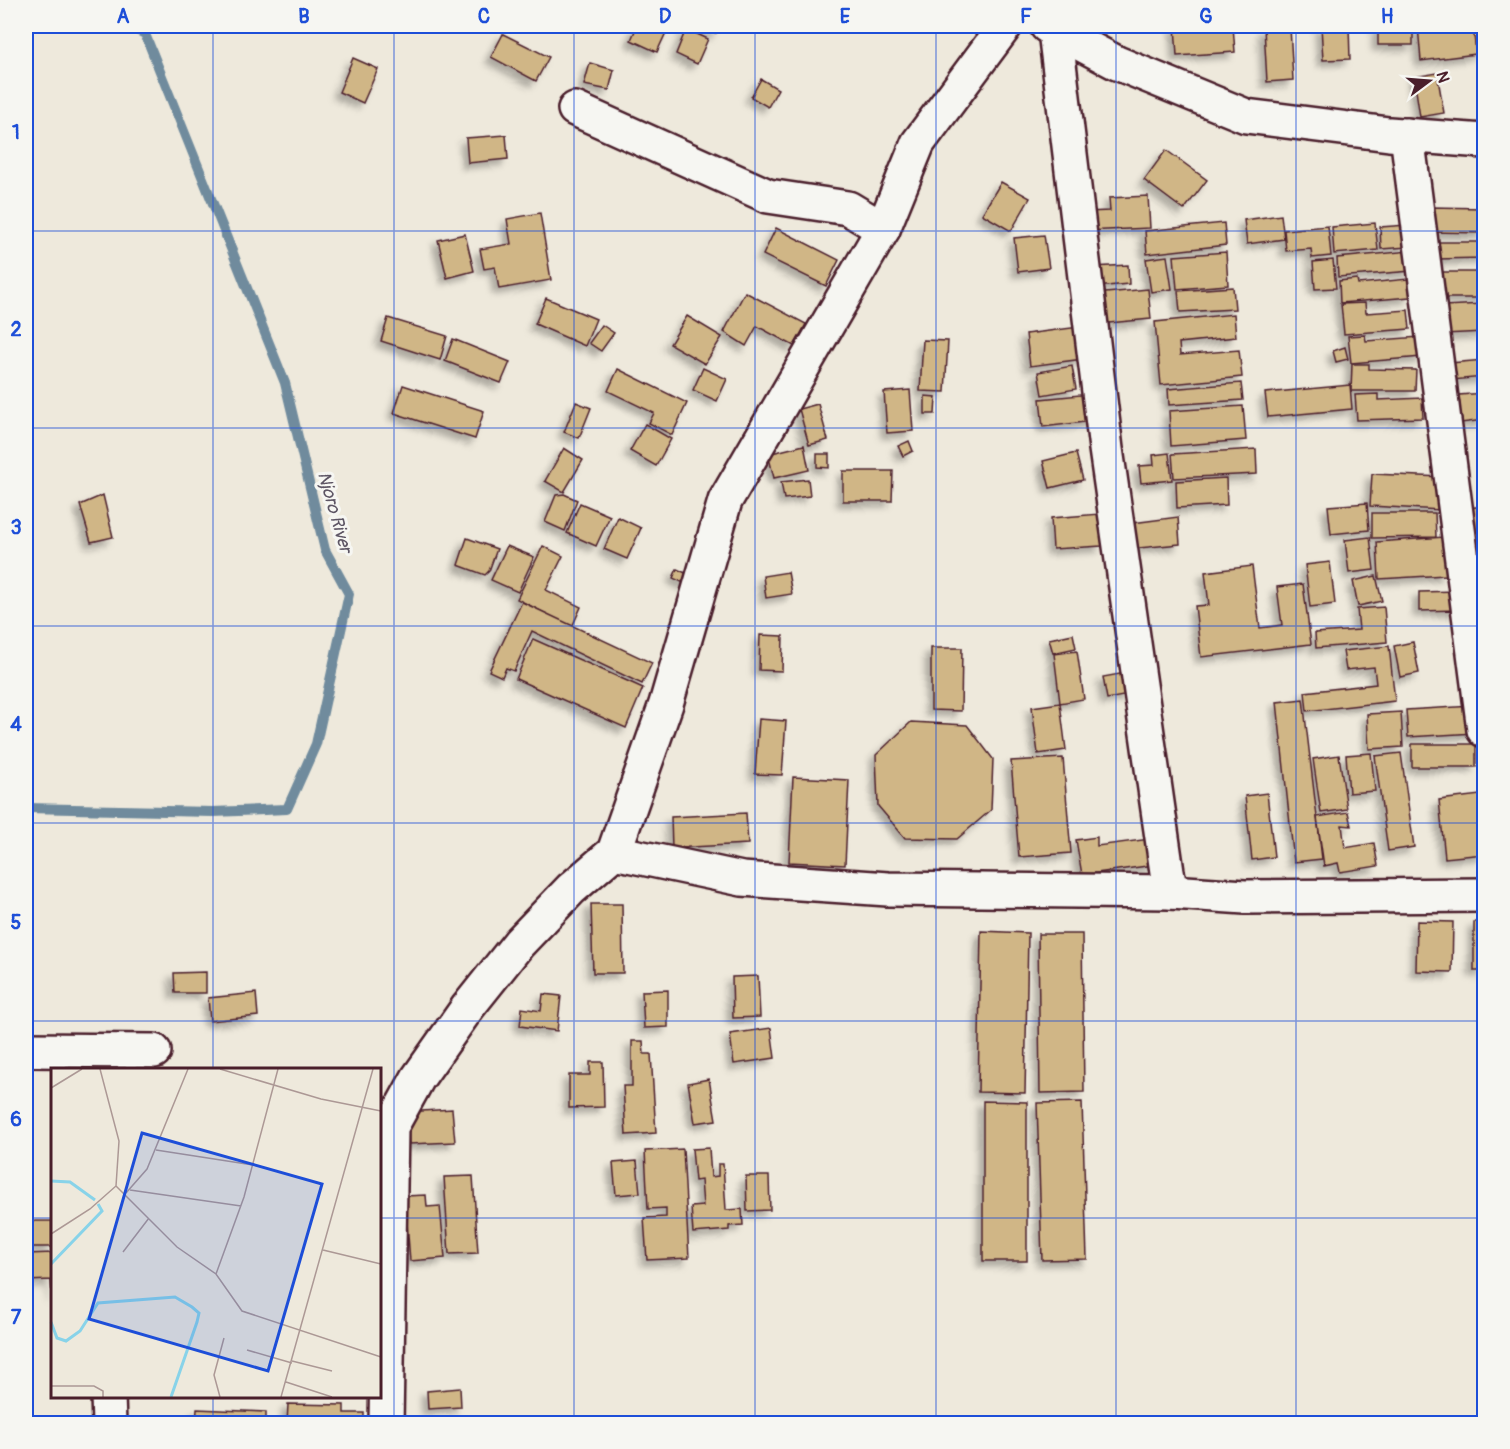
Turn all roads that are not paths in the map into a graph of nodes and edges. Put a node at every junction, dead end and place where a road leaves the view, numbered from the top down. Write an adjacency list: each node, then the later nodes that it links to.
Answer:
1 (1005, 26): 6 (street)
2 (1051, 28): 4 (street); 9 (street)
3 (575, 109): 6 (street)
4 (1407, 135): 5 (street); 7 (street)
5 (1485, 141)
6 (883, 229): 8 (street)
7 (1485, 730)
8 (614, 852): 9 (street); 15 (street)
9 (1172, 892): 10 (street)
10 (1485, 896)
11 (26, 1050): 12 (street)
12 (154, 1051)
13 (108, 1398): 14 (street)
14 (109, 1424)
15 (386, 1424)

